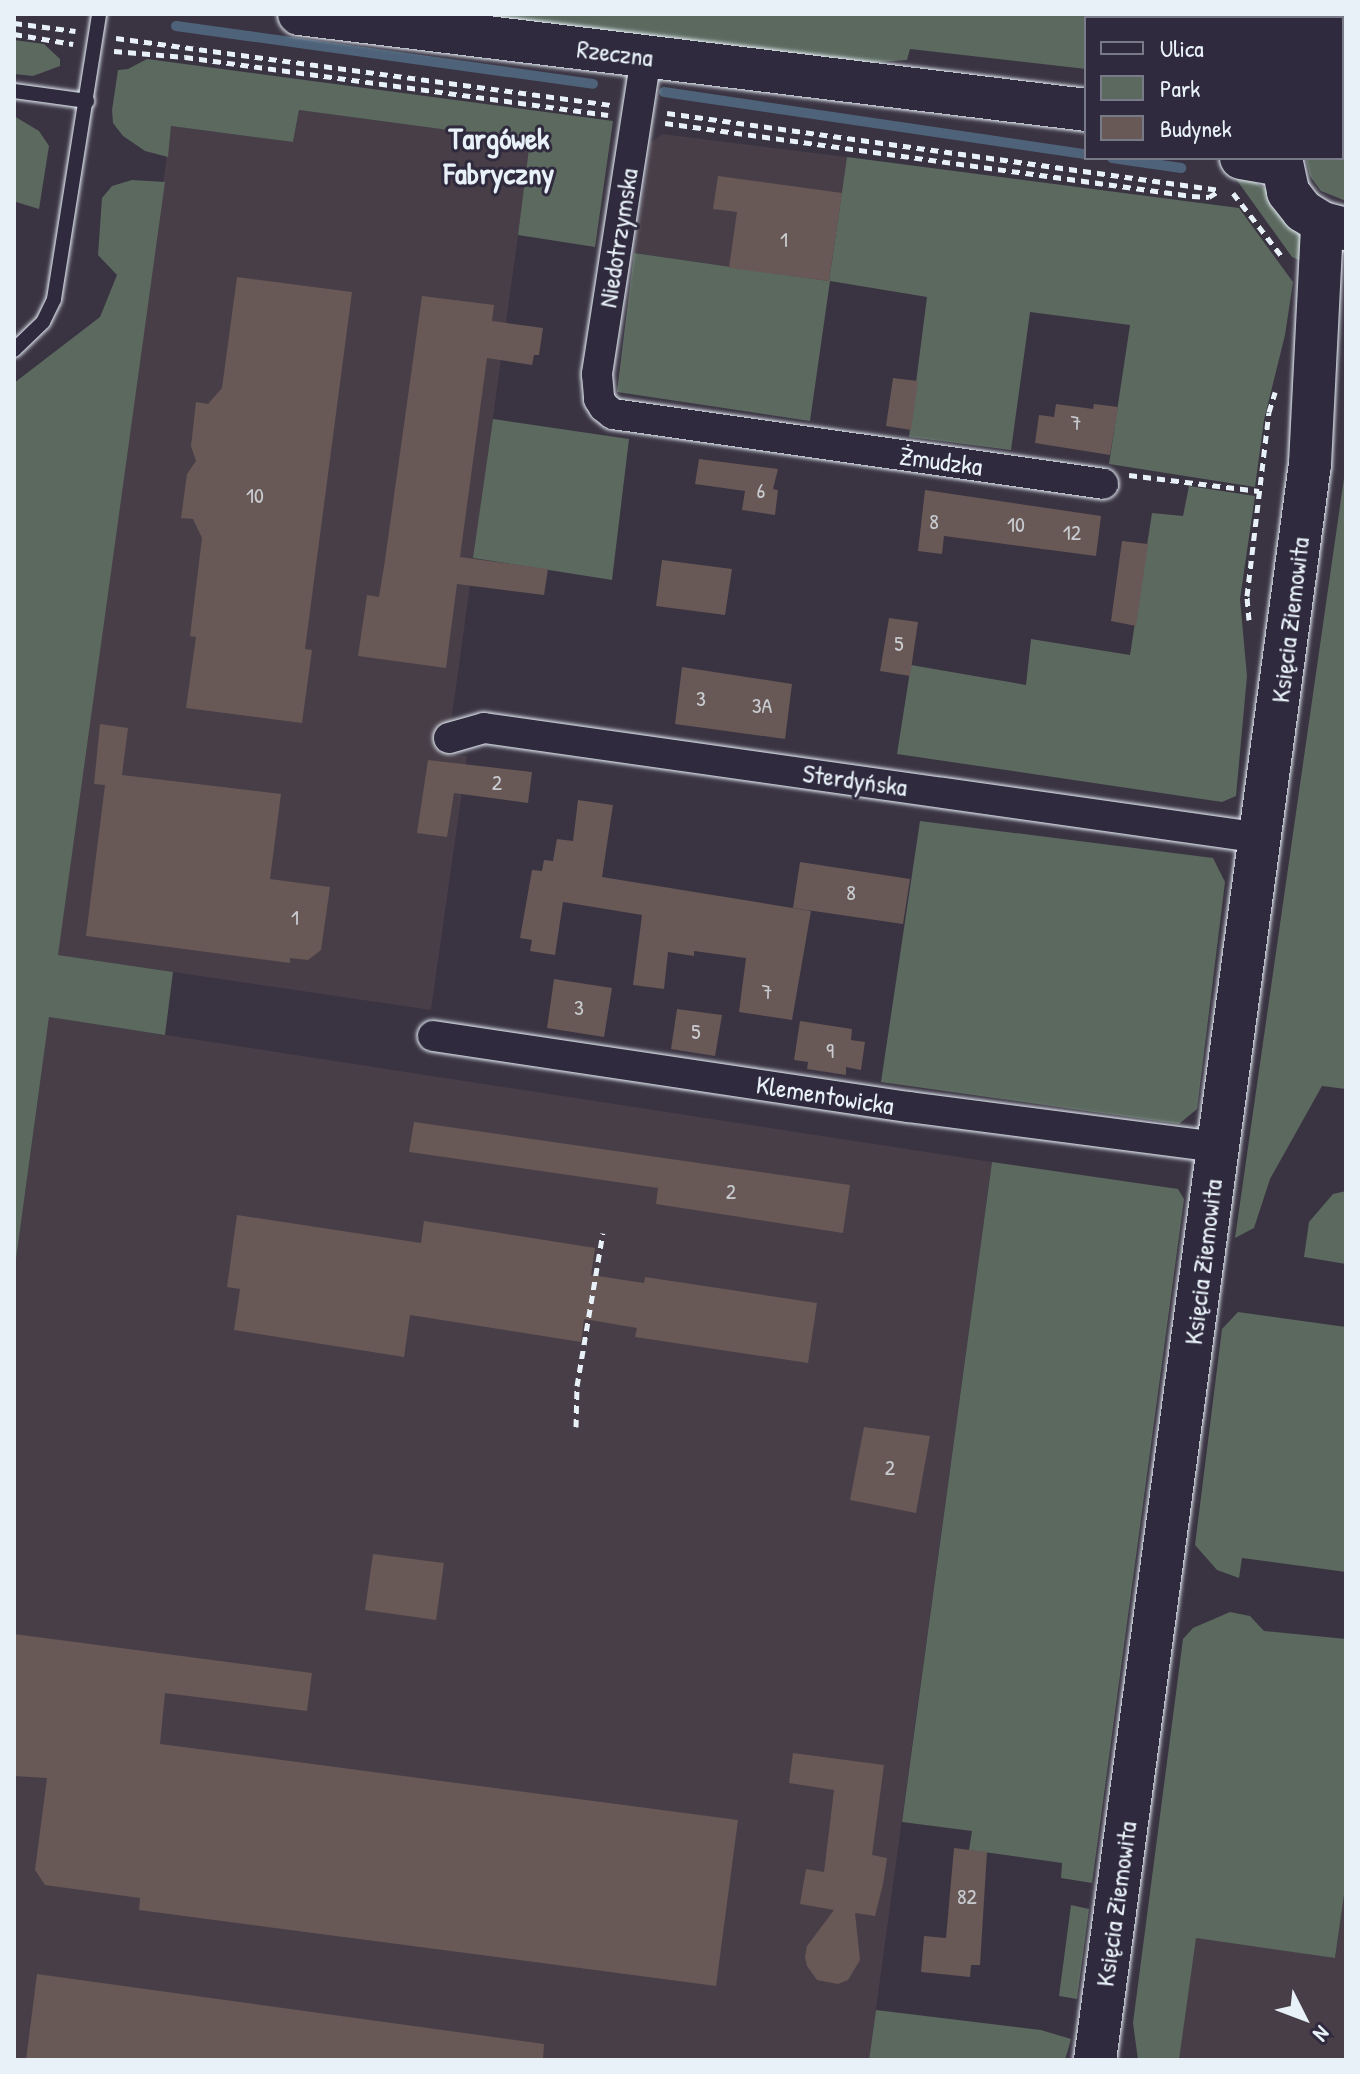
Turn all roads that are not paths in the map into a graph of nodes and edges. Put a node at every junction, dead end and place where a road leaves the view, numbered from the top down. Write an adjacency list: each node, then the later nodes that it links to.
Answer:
1 (99, 14): 6 (lane)
2 (299, 14): 3 (street, Rzeczna)
3 (646, 57): 5 (street, Rzeczna); 13 (street, Niedotrzymska)
4 (14, 91): 6 (lane)
5 (930, 94): 7 (street, Rzeczna); 8 (street, Rzeczna)
6 (87, 101): 12 (lane)
7 (1084, 110)
8 (1084, 126)
9 (1268, 160): 10 (street)
10 (1334, 226): 14 (street, Księcia Ziemowita)
11 (1346, 306): 14 (street, Księcia Ziemowita)
12 (14, 350)
13 (613, 414): 15 (street, Żmudzka)
14 (1310, 464): 17 (street, Księcia Ziemowita)
15 (1103, 484)
16 (449, 738): 17 (street, Sterdyńska)
17 (1262, 838): 19 (street, Księcia Ziemowita)
18 (433, 1036): 19 (street, Klementowicka)
19 (1218, 1147): 20 (street, Księcia Ziemowita)
20 (1095, 2060)

